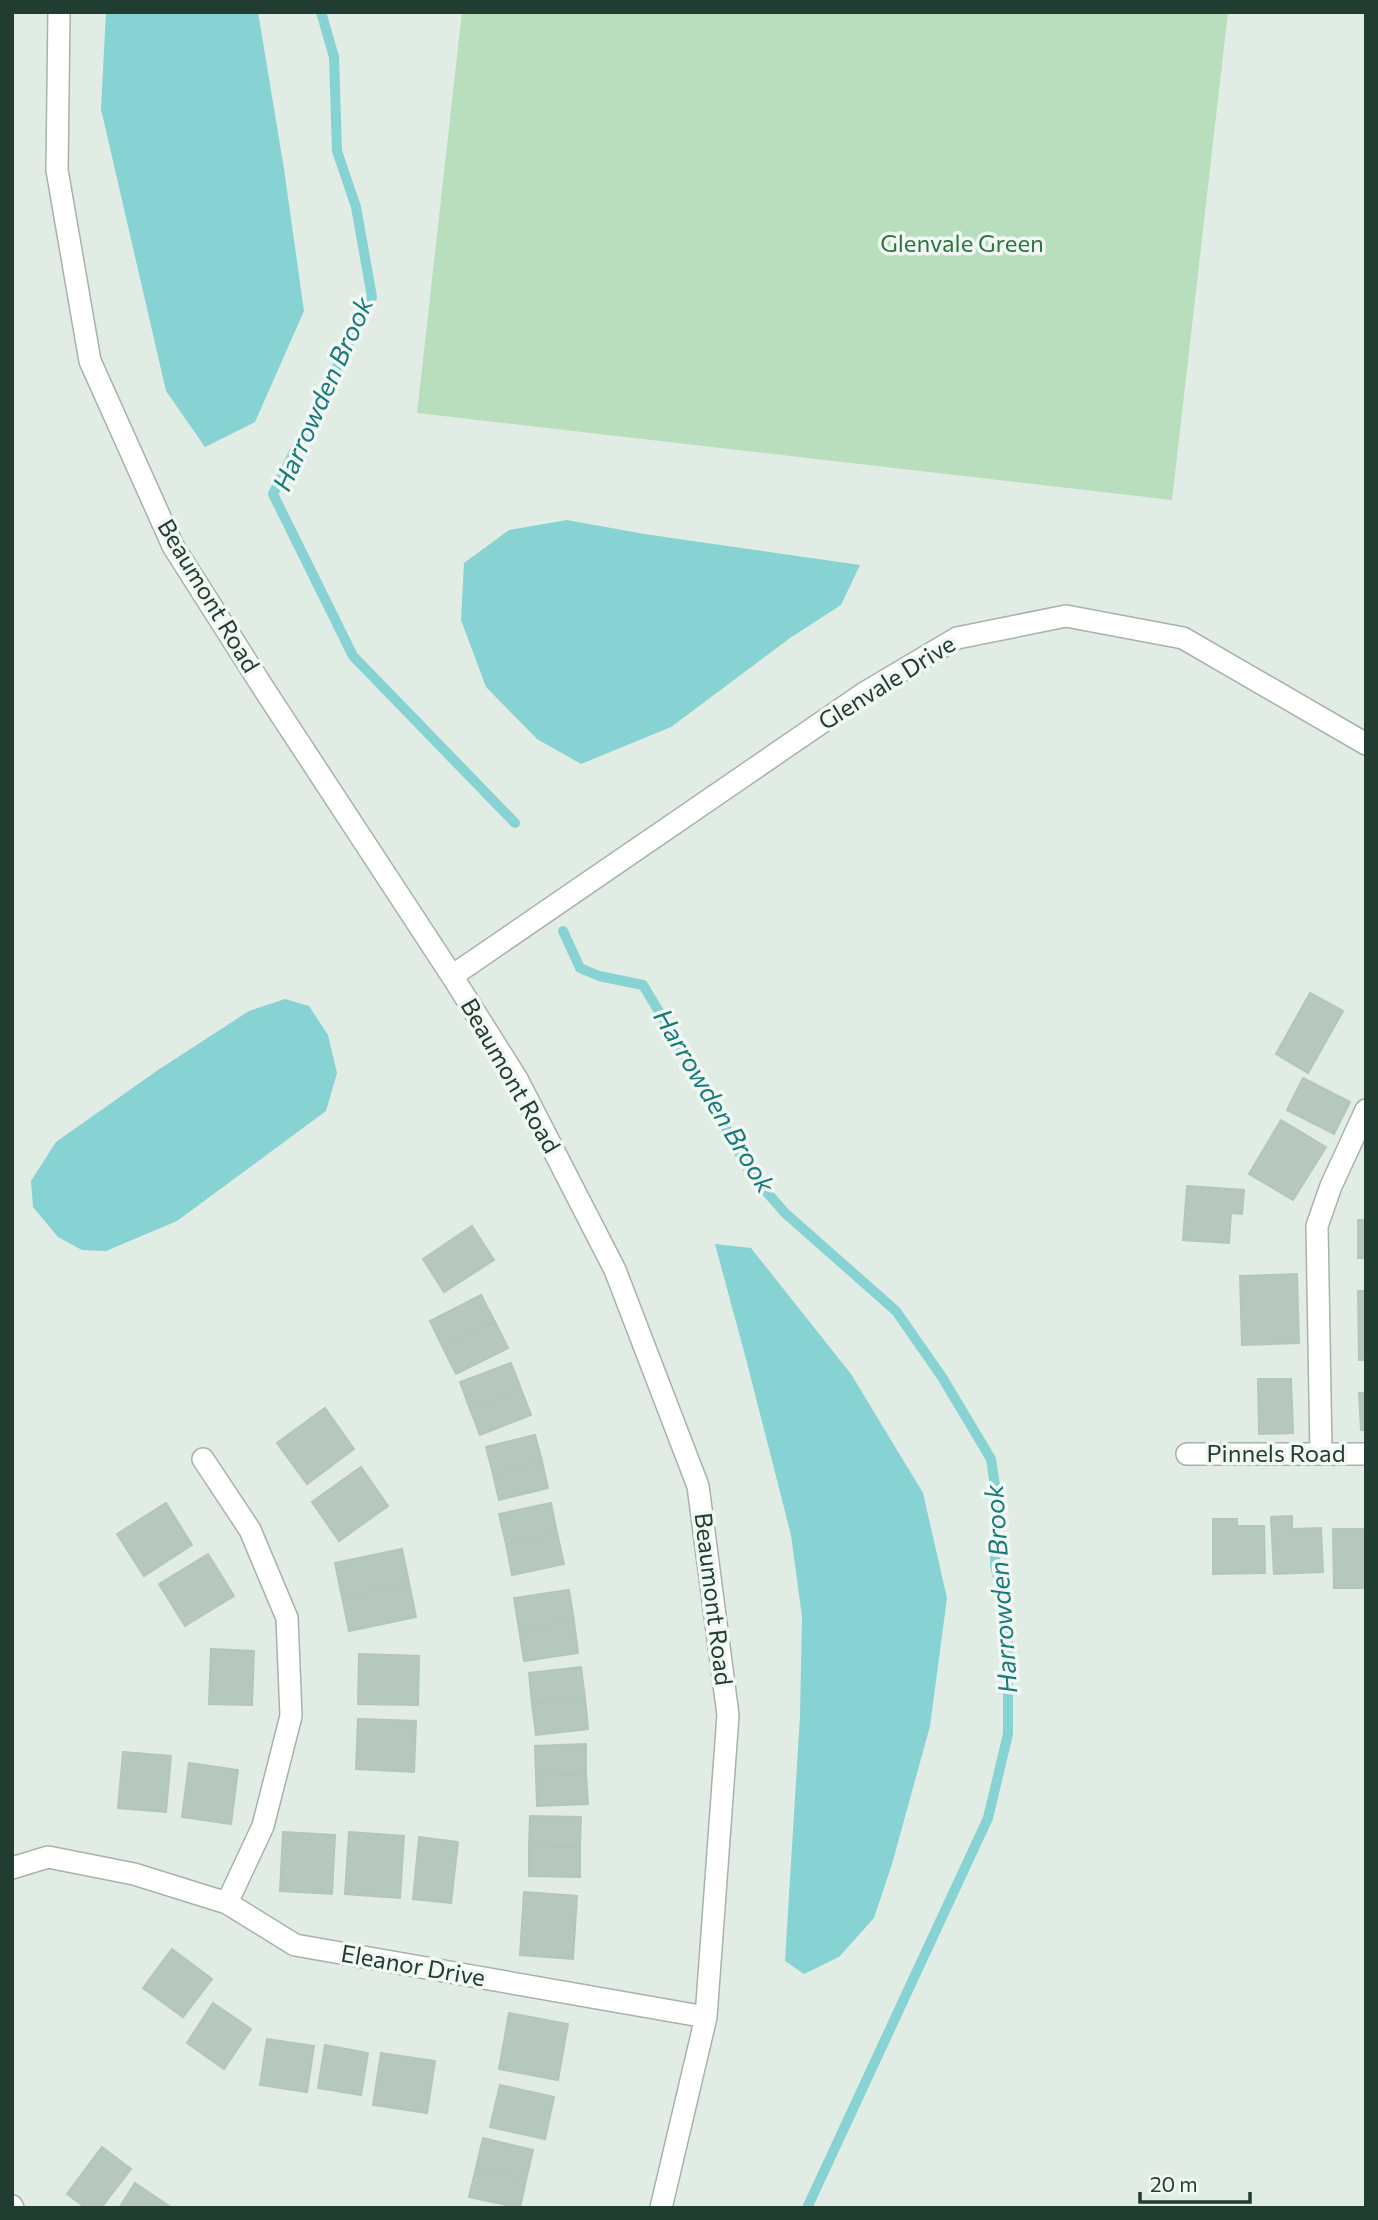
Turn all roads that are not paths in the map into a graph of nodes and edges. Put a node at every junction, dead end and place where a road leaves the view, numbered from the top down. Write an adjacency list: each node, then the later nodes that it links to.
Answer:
1 (59, 12): 3 (street, Beaumont Road)
2 (1366, 744): 3 (street, Glenvale Drive)
3 (452, 976): 11 (street, Beaumont Road)
4 (1366, 1110): 6 (street)
5 (1187, 1454): 6 (street, Pinnels Road)
6 (1321, 1454): 7 (street, Pinnels Road)
7 (1366, 1454)
8 (203, 1460): 10 (street)
9 (12, 1868): 10 (street, Eleanor Drive)
10 (227, 1903): 11 (street, Eleanor Drive)
11 (706, 2017): 12 (street, Beaumont Road)
12 (661, 2208)

